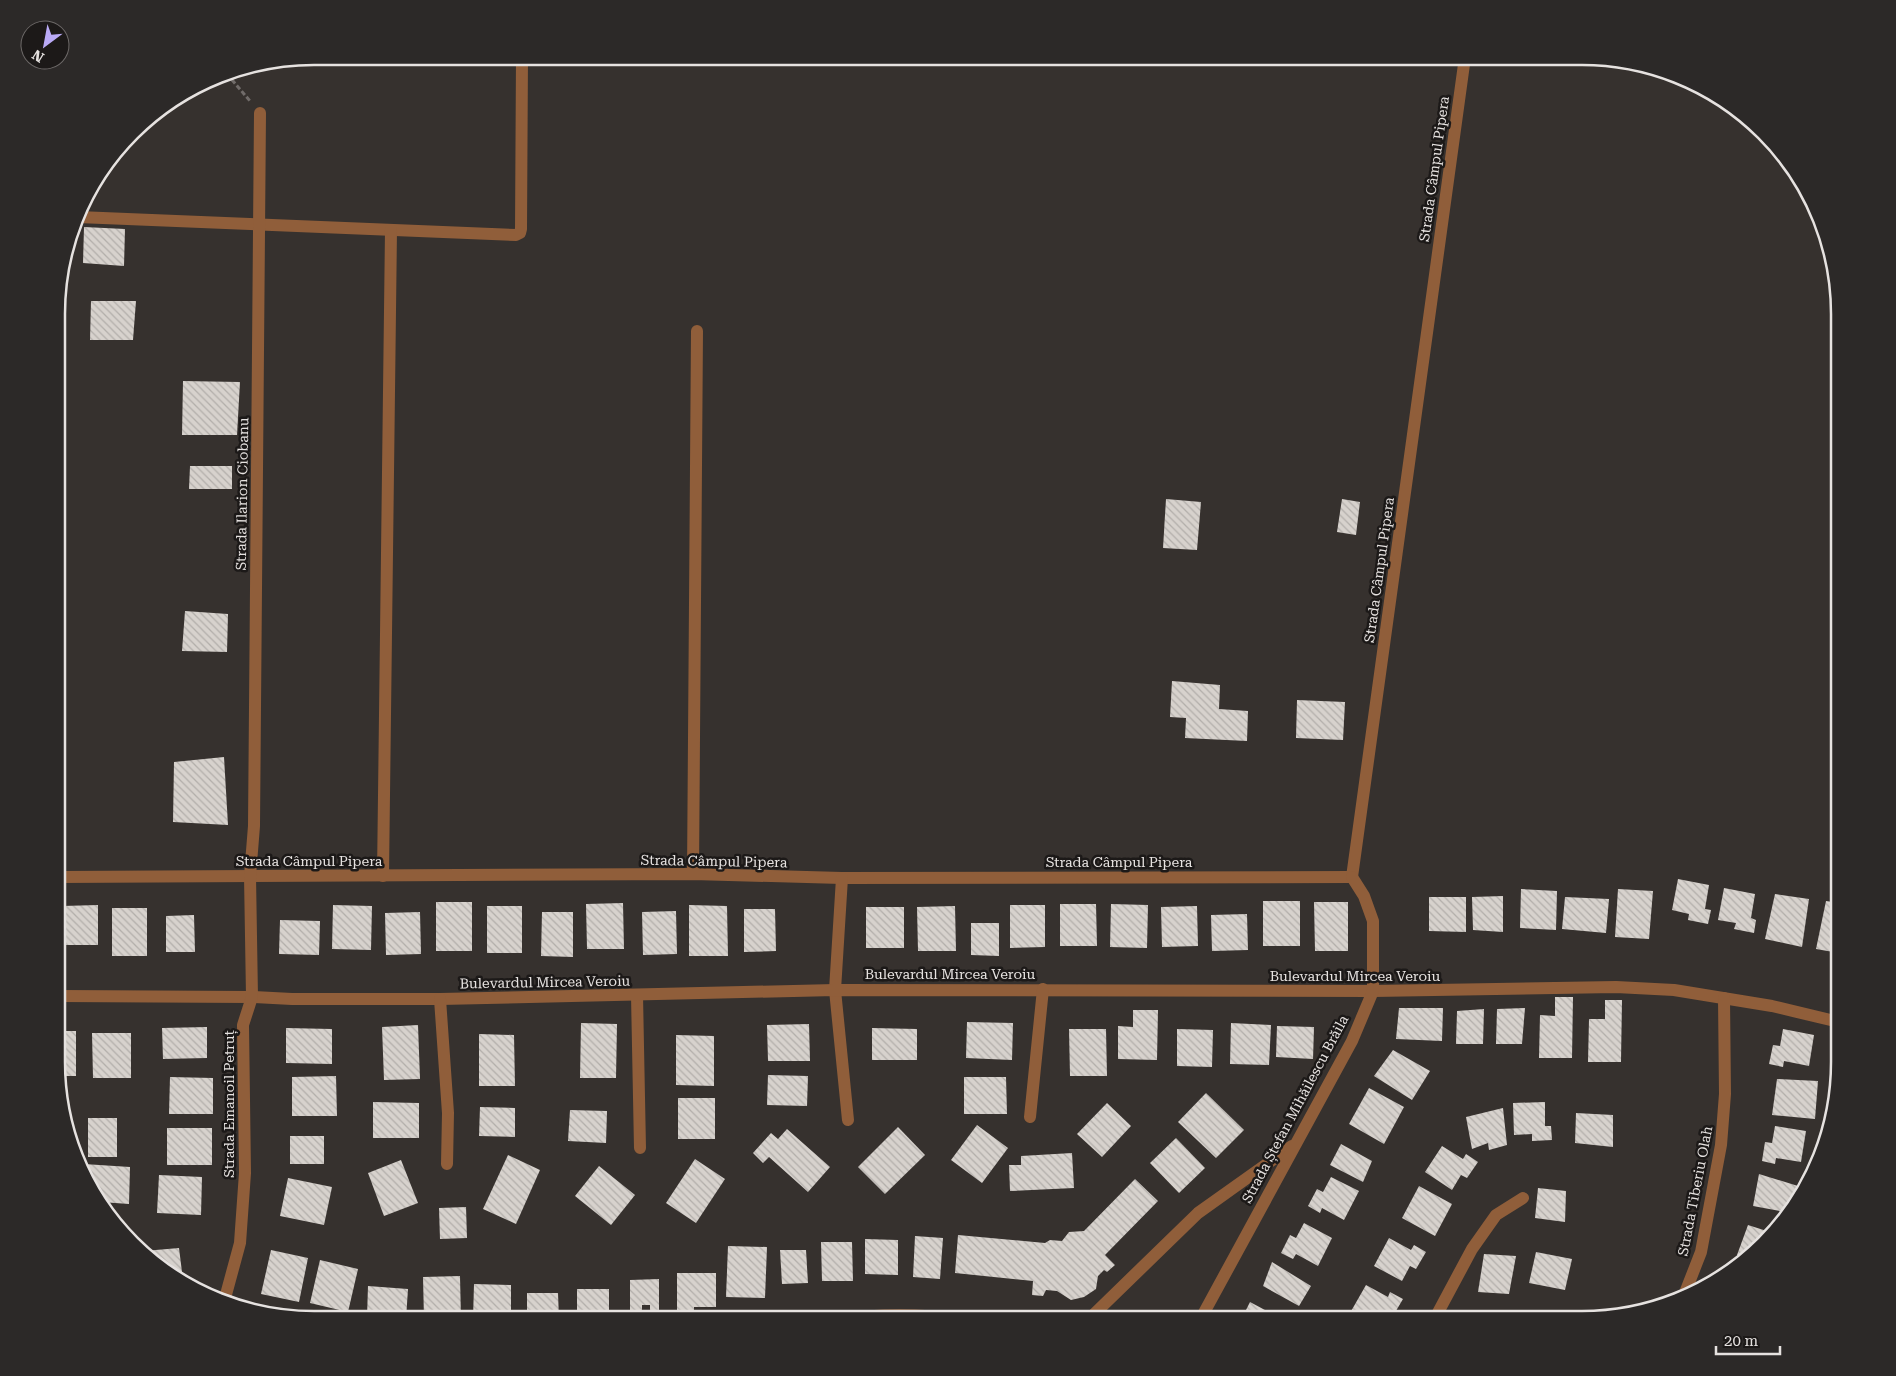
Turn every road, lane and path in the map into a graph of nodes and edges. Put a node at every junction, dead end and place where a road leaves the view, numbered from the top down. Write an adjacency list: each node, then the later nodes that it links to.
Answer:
1 (522, 65): 7 (street)
2 (1464, 65): 13 (street, Strada Câmpul Pipera)
3 (231, 79): 4 (path)
4 (260, 113): 6 (street, Strada Ilarion Ciobanu)
5 (85, 217): 6 (street)
6 (260, 225): 7 (street); 10 (street, Strada Ilarion Ciobanu)
7 (391, 230): 11 (street)
8 (697, 331): 9 (street)
9 (693, 874): 11 (street, Strada Câmpul Pipera); 14 (street, Strada Câmpul Pipera)
10 (250, 876): 11 (street, Strada Câmpul Pipera); 12 (street, Strada Câmpul Pipera); 20 (street, Strada Emanoil Petruț)
11 (383, 876)
12 (65, 877)
13 (1352, 877): 14 (street, Strada Câmpul Pipera); 17 (street, Strada Ștefan Mihăilescu Brăila)
14 (842, 878): 16 (street)
15 (1044, 989): 16 (street, Bulevardul Mircea Veroiu); 17 (street, Bulevardul Mircea Veroiu); 24 (street)
16 (835, 990): 18 (street, Bulevardul Mircea Veroiu); 25 (street)
17 (1373, 991): 21 (street, Bulevardul Mircea Veroiu); 26 (street, Strada Ștefan Mihăilescu Brăila)
18 (637, 995): 22 (street, Bulevardul Mircea Veroiu); 27 (street)
19 (65, 996): 20 (street, Bulevardul Mircea Veroiu)
20 (252, 996): 22 (street, Bulevardul Mircea Veroiu); 31 (street, Strada Emanoil Petruț)
21 (1724, 998): 23 (street, Bulevardul Mircea Veroiu); 30 (street, Strada Tiberiu Olah)
22 (440, 999): 28 (street)
23 (1831, 1020)
24 (1030, 1117)
25 (848, 1120)
26 (1296, 1143): 32 (street); 33 (street, Strada Ștefan Mihăilescu Brăila)
27 (640, 1148)
28 (447, 1164)
29 (1523, 1198): 34 (street)
30 (1687, 1287)
31 (226, 1295)
32 (1097, 1311)
33 (1205, 1311)
34 (1439, 1311)

